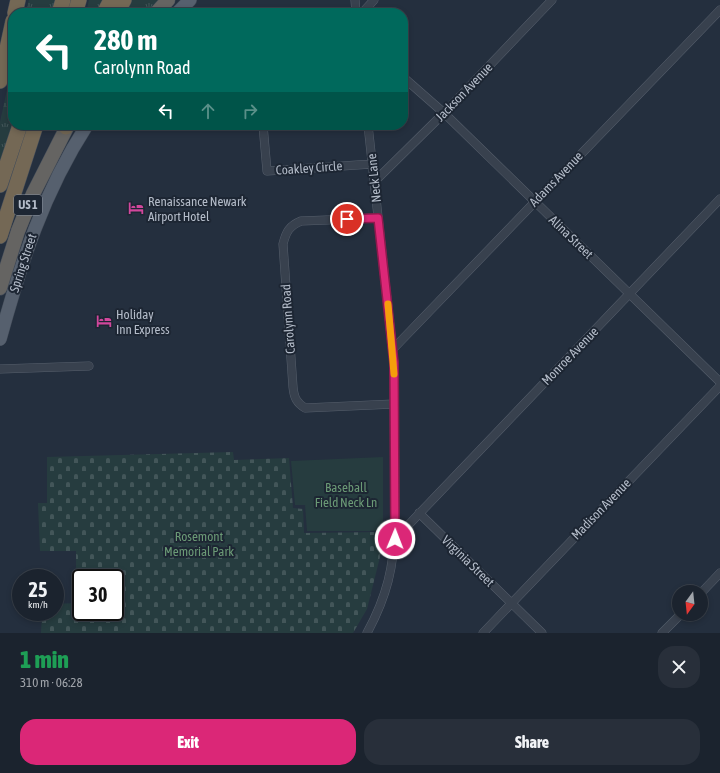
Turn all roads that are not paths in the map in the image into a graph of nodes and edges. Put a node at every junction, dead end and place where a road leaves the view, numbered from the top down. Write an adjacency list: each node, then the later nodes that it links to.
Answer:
1 (168, 0): 5 (highway)
2 (190, 0): 6 (main road)
3 (374, 0): 7 (street)
4 (552, 0): 12 (street, Jackson Avenue)
5 (161, 8)
6 (182, 8)
7 (367, 8)
8 (720, 10): 25 (street, Adams Avenue)
9 (8, 44): 10 (highway)
10 (0, 81)
11 (408, 81): 12 (street, Alina Street)
12 (444, 113): 21 (street, Jackson Avenue); 25 (street, Alina Street)
13 (18, 130): 22 (highway)
14 (34, 130): 23 (highway)
15 (42, 130): 23 (highway)
16 (65, 130): 28 (highway, US 1)
17 (84, 130): 30 (main road, Spring Street)
18 (264, 130): 20 (street, Coakley Circle)
19 (369, 130): 20 (street, Neck Lane)
20 (372, 164): 21 (street, Neck Lane)
21 (374, 182): 26 (street, Neck Lane)
22 (0, 186)
23 (15, 189): 27 (highway)
24 (720, 199): 29 (street, Monroe Avenue)
25 (535, 202): 29 (street, Alina Street); 31 (street, Adams Avenue)
26 (378, 218): 31 (street, Neck Lane); 36 (street, Carolynn Road)
27 (0, 236)
28 (0, 288)
29 (629, 294): 34 (street, Alina Street); 37 (street, Monroe Avenue)
30 (0, 339)
31 (393, 349): 36 (street, Neck Lane)
32 (89, 366): 33 (street)
33 (0, 369)
34 (720, 382)
35 (720, 386): 41 (street, Madison Avenue)
36 (394, 404): 38 (street, Neck Lane)
37 (419, 513): 38 (street); 41 (street, Virginia Street)
38 (395, 539): 43 (street, Neck Lane)
39 (720, 573): 40 (street)
40 (708, 585)
41 (512, 603): 44 (street, Madison Avenue); 45 (street, Virginia Street)
42 (673, 621): 46 (street)
43 (367, 633)
44 (482, 633)
45 (542, 633)
46 (662, 633)

